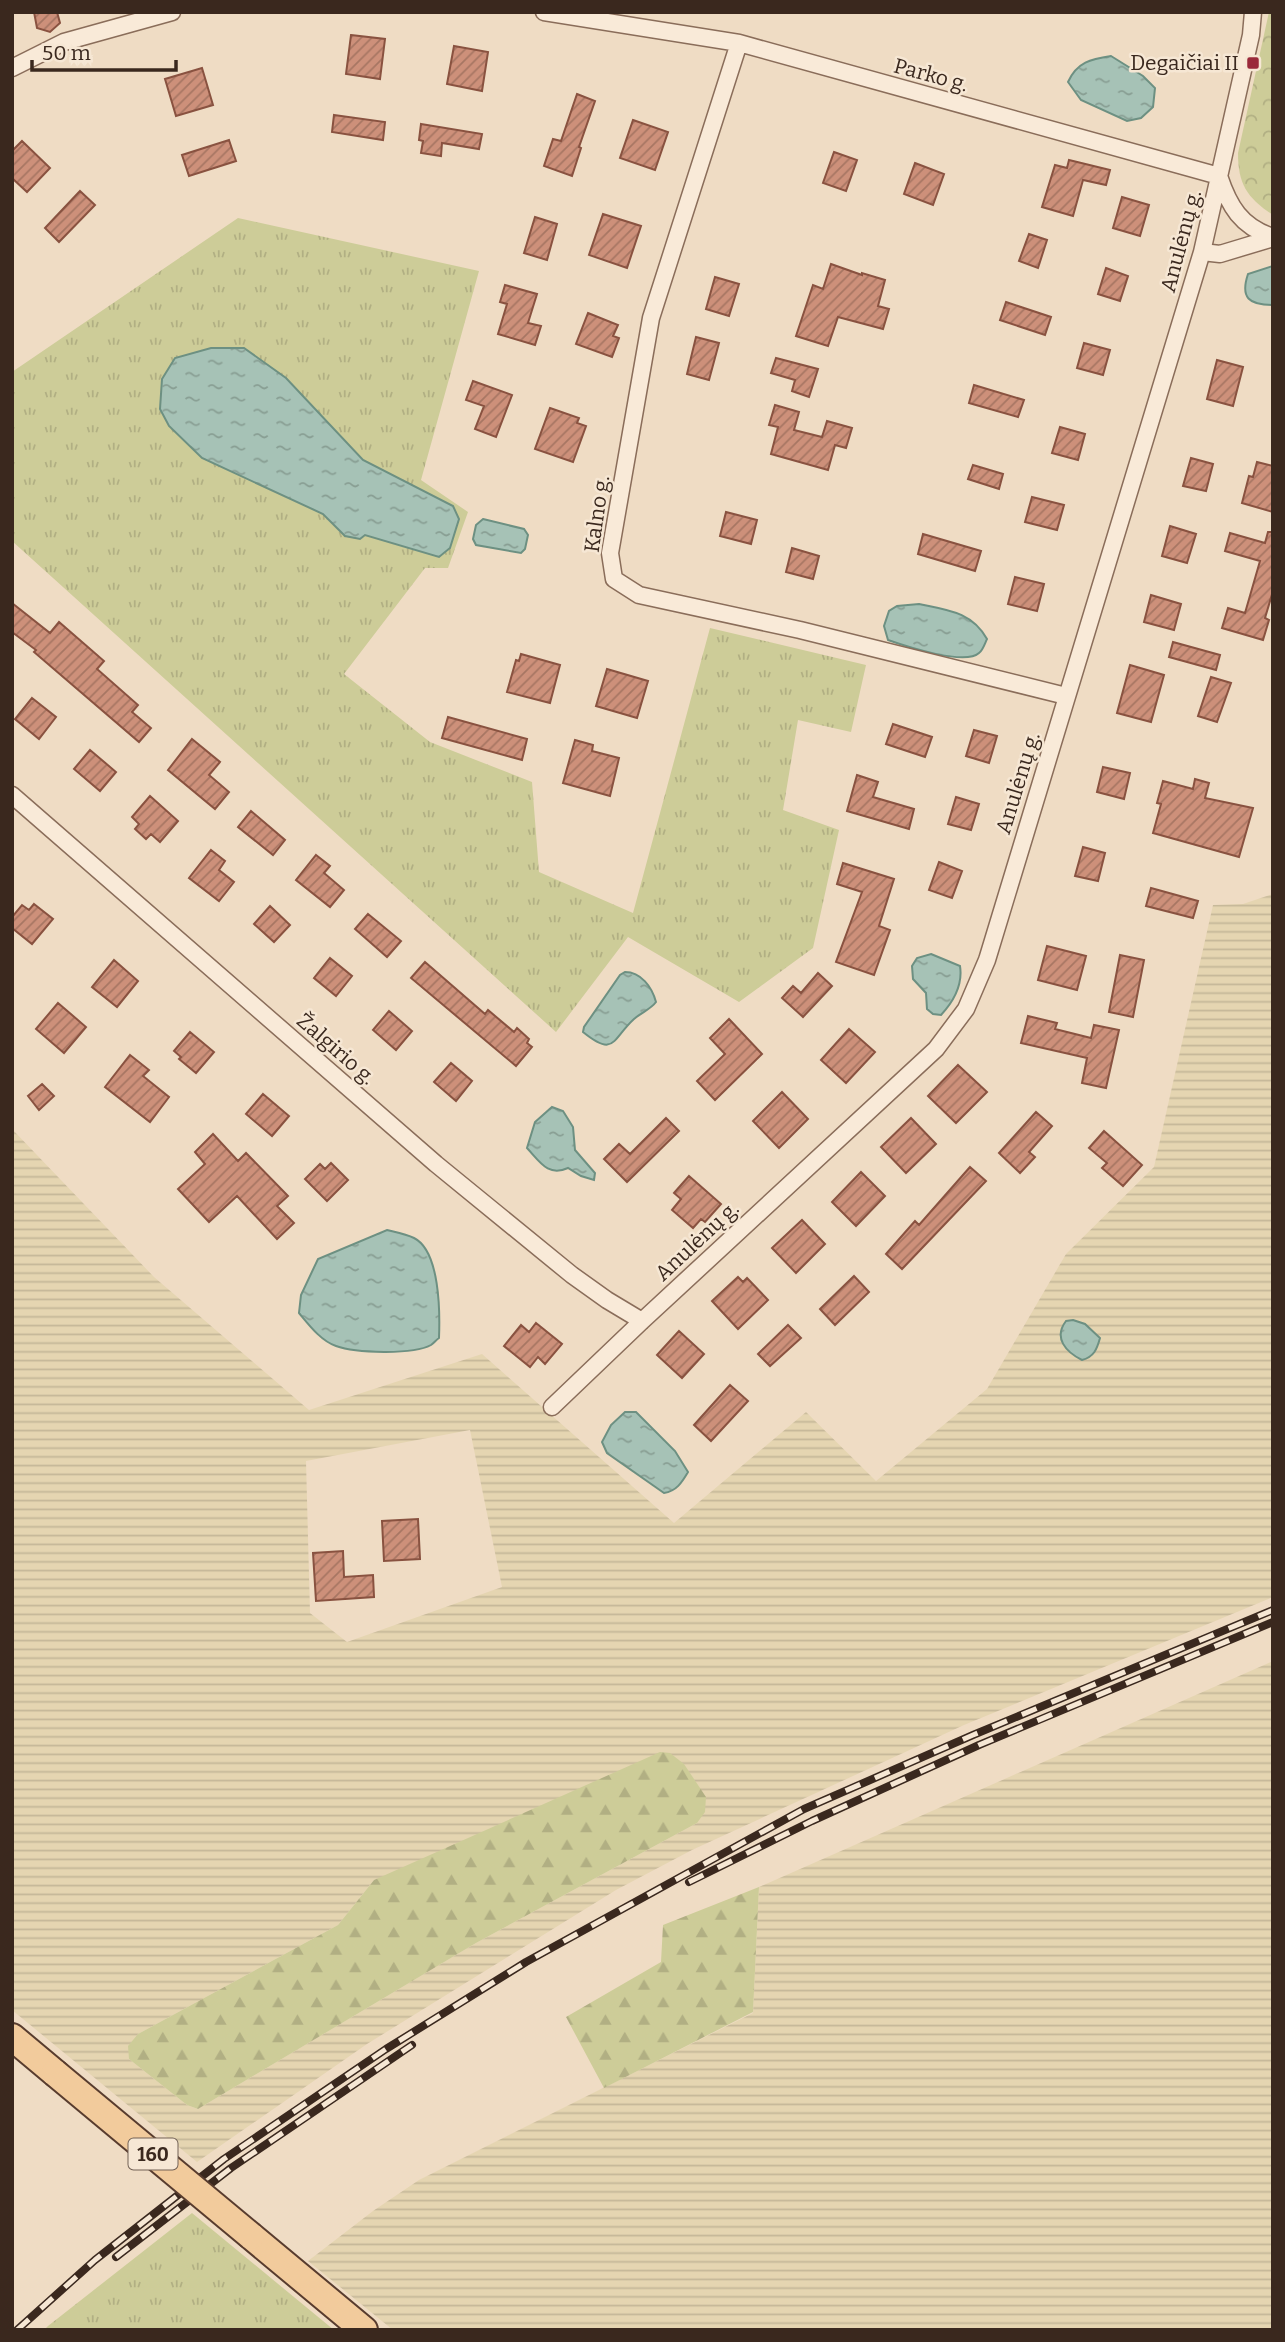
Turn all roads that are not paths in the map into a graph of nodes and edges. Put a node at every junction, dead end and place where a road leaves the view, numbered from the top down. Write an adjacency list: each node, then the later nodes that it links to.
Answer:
1 (172, 12): 5 (street)
2 (544, 12): 4 (street, Parko g.)
3 (1253, 12): 6 (street, Anulėnų g.)
4 (738, 43): 6 (street, Parko g.); 9 (street, Kalno g.)
5 (12, 68)
6 (1219, 176): 7 (street); 8 (street, Anulėnų g.)
7 (1273, 237): 8 (street)
8 (1202, 252): 9 (street, Anulėnų g.)
9 (1066, 696): 11 (street, Anulėnų g.)
10 (12, 795): 11 (street, Žalgirio g.)
11 (642, 1321): 12 (street, Anulėnų g.)
12 (552, 1407)
13 (12, 2036): 14 (main road, 160, bridge)
14 (364, 2330)

